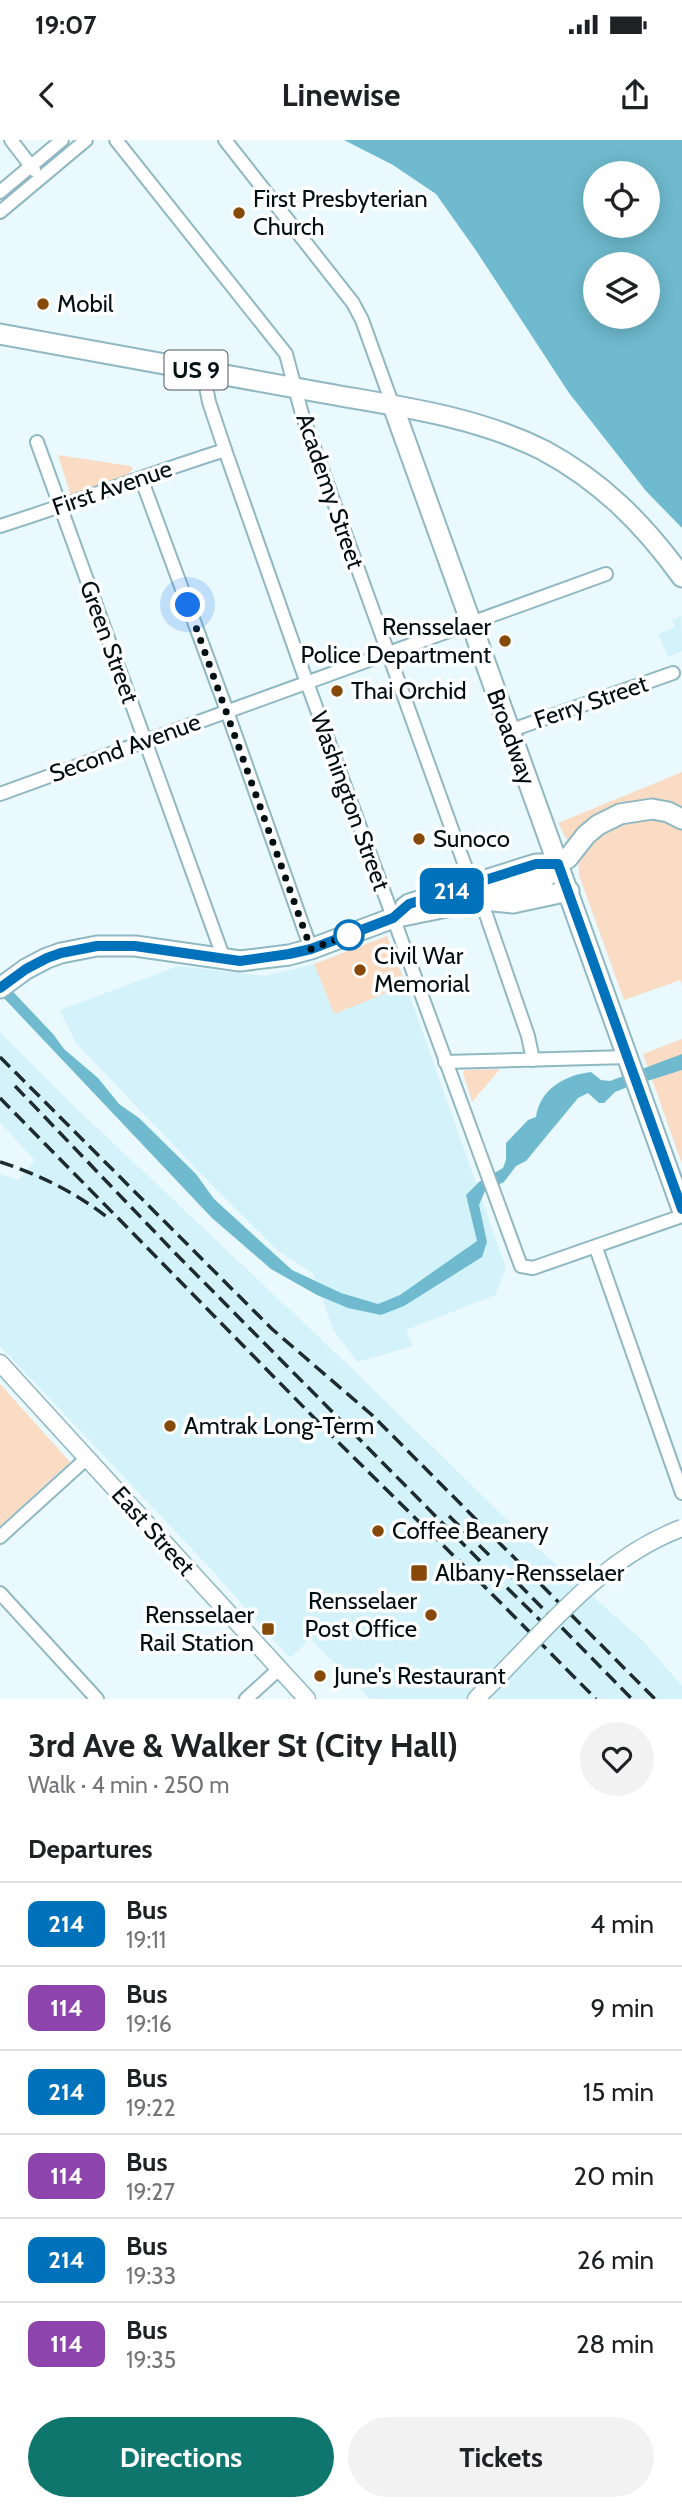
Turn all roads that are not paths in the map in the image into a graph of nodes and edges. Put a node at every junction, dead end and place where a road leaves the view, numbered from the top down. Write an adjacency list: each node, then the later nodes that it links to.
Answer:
1 (11, 140): 6 (street)
2 (62, 140): 6 (street)
3 (86, 140): 7 (street)
4 (116, 140): 12 (street, Academy Street)
5 (225, 140): 13 (street, Broadway)
6 (31, 166): 7 (street); 8 (street)
7 (40, 178): 9 (street)
8 (0, 192)
9 (0, 212)
10 (0, 334): 11 (main road, US 9)
11 (203, 372): 12 (main road, US 9); 15 (street, Washington Street)
12 (296, 388): 13 (main road, US 9); 22 (street, Academy Street)
13 (393, 406): 20 (main road, US 9); 21 (main road, Broadway)
14 (37, 442): 17 (street, Green Street)
15 (225, 450): 16 (street, First Avenue); 24 (street, Washington Street)
16 (141, 478): 17 (street, First Avenue); 25 (street)
17 (61, 507): 18 (street, First Avenue); 27 (street, Green Street)
18 (0, 526)
19 (606, 574): 21 (street, Second Avenue)
20 (681, 576)
21 (471, 623): 22 (street, Second Avenue); 26 (main road, Broadway)
22 (387, 652): 24 (street, Second Avenue); 32 (street, Academy Street)
23 (673, 673): 26 (street, Ferry Street)
24 (307, 682): 25 (street, Second Avenue); 33 (street, Washington Street)
25 (227, 711): 27 (street, Second Avenue); 34 (street)
26 (509, 730): 30 (main road, Broadway)
27 (144, 740): 28 (street, Second Avenue); 35 (street, Green Street)
28 (0, 793)
29 (682, 819): 30 (main road)
30 (558, 864): 31 (main road, Broadway); 32 (main road)
31 (569, 891): 32 (main road); 37 (main road, Broadway)
32 (477, 892): 33 (main road); 38 (street, Academy Street)
33 (393, 918): 34 (main road); 39 (street, Washington Street)
34 (311, 949): 35 (main road)
35 (224, 959): 36 (main road)
36 (0, 988)
37 (628, 1058): 38 (street); 40 (main road, Broadway)
38 (533, 1060): 39 (street)
39 (445, 1062): 42 (street, Washington Street)
40 (682, 1209)
41 (682, 1216): 42 (street)
42 (596, 1248): 45 (street)
43 (0, 1363): 44 (street, East Street)
44 (87, 1458): 47 (street); 49 (street, East Street)
45 (682, 1493)
46 (682, 1528): 53 (street, bridge)
47 (0, 1537)
48 (0, 1593): 50 (street)
49 (279, 1669): 51 (street); 52 (street, East Street)
50 (97, 1699)
51 (246, 1699)
52 (307, 1699)
53 (476, 1699)

